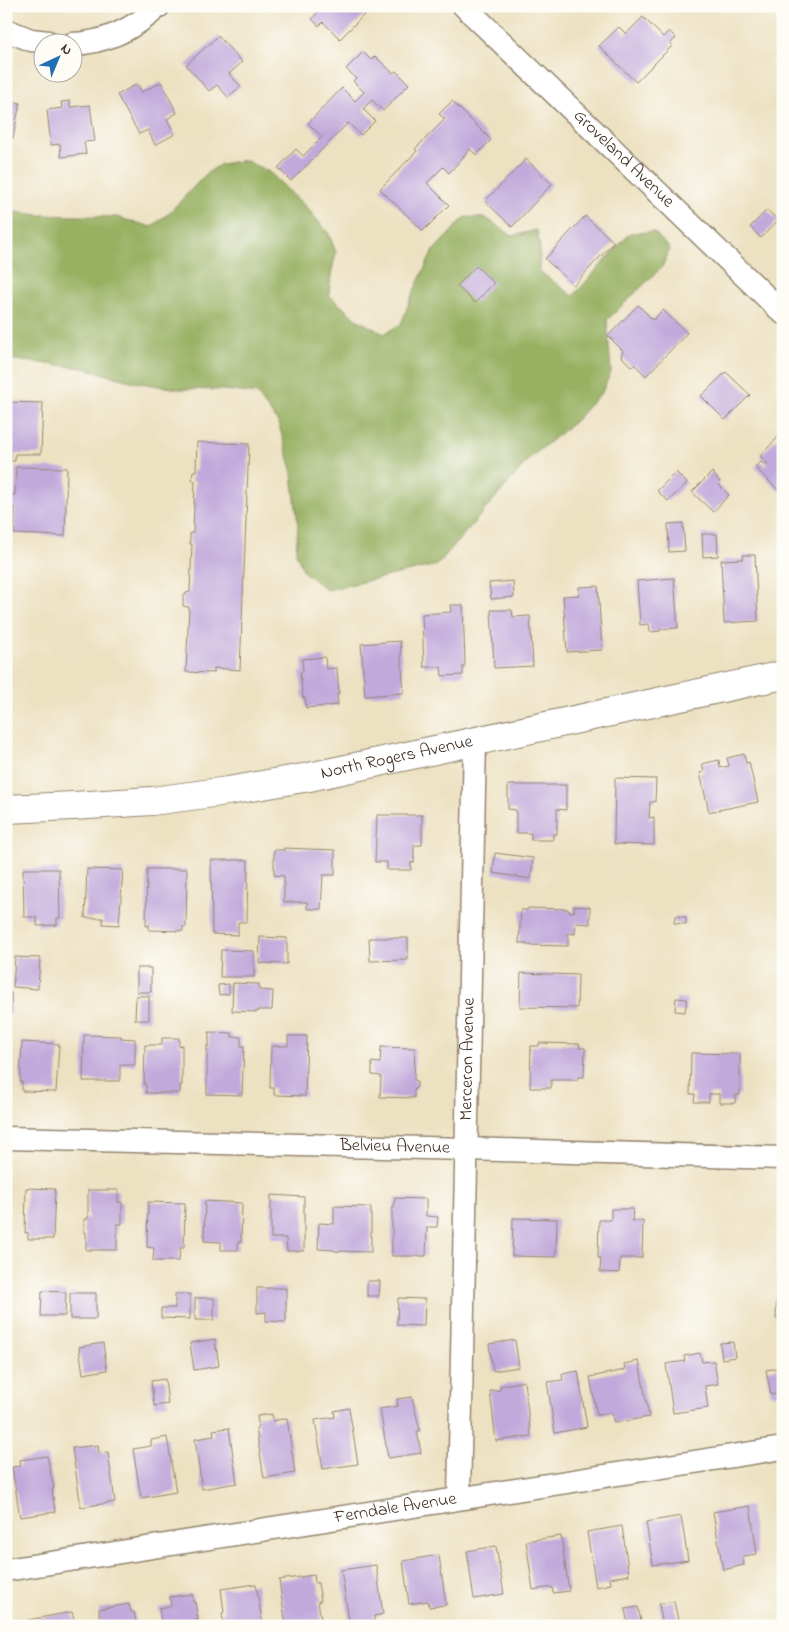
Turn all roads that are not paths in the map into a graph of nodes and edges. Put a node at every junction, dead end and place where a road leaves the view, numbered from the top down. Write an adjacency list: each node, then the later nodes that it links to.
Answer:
1 (159, 6): 5 (street)
2 (464, 6): 6 (street, Groveland Avenue)
3 (6, 30): 4 (street)
4 (32, 40)
5 (82, 43)
6 (783, 313)
7 (783, 675): 8 (street, North Rogers Avenue)
8 (475, 740): 9 (street, North Rogers Avenue); 11 (street, Merceron Avenue)
9 (6, 809)
10 (6, 1138): 11 (street, Belvieu Avenue)
11 (467, 1149): 12 (street, Belvieu Avenue); 14 (street, Merceron Avenue)
12 (783, 1158)
13 (783, 1448): 14 (street, Ferndale Avenue)
14 (460, 1498): 15 (street, Ferndale Avenue)
15 (6, 1570)

